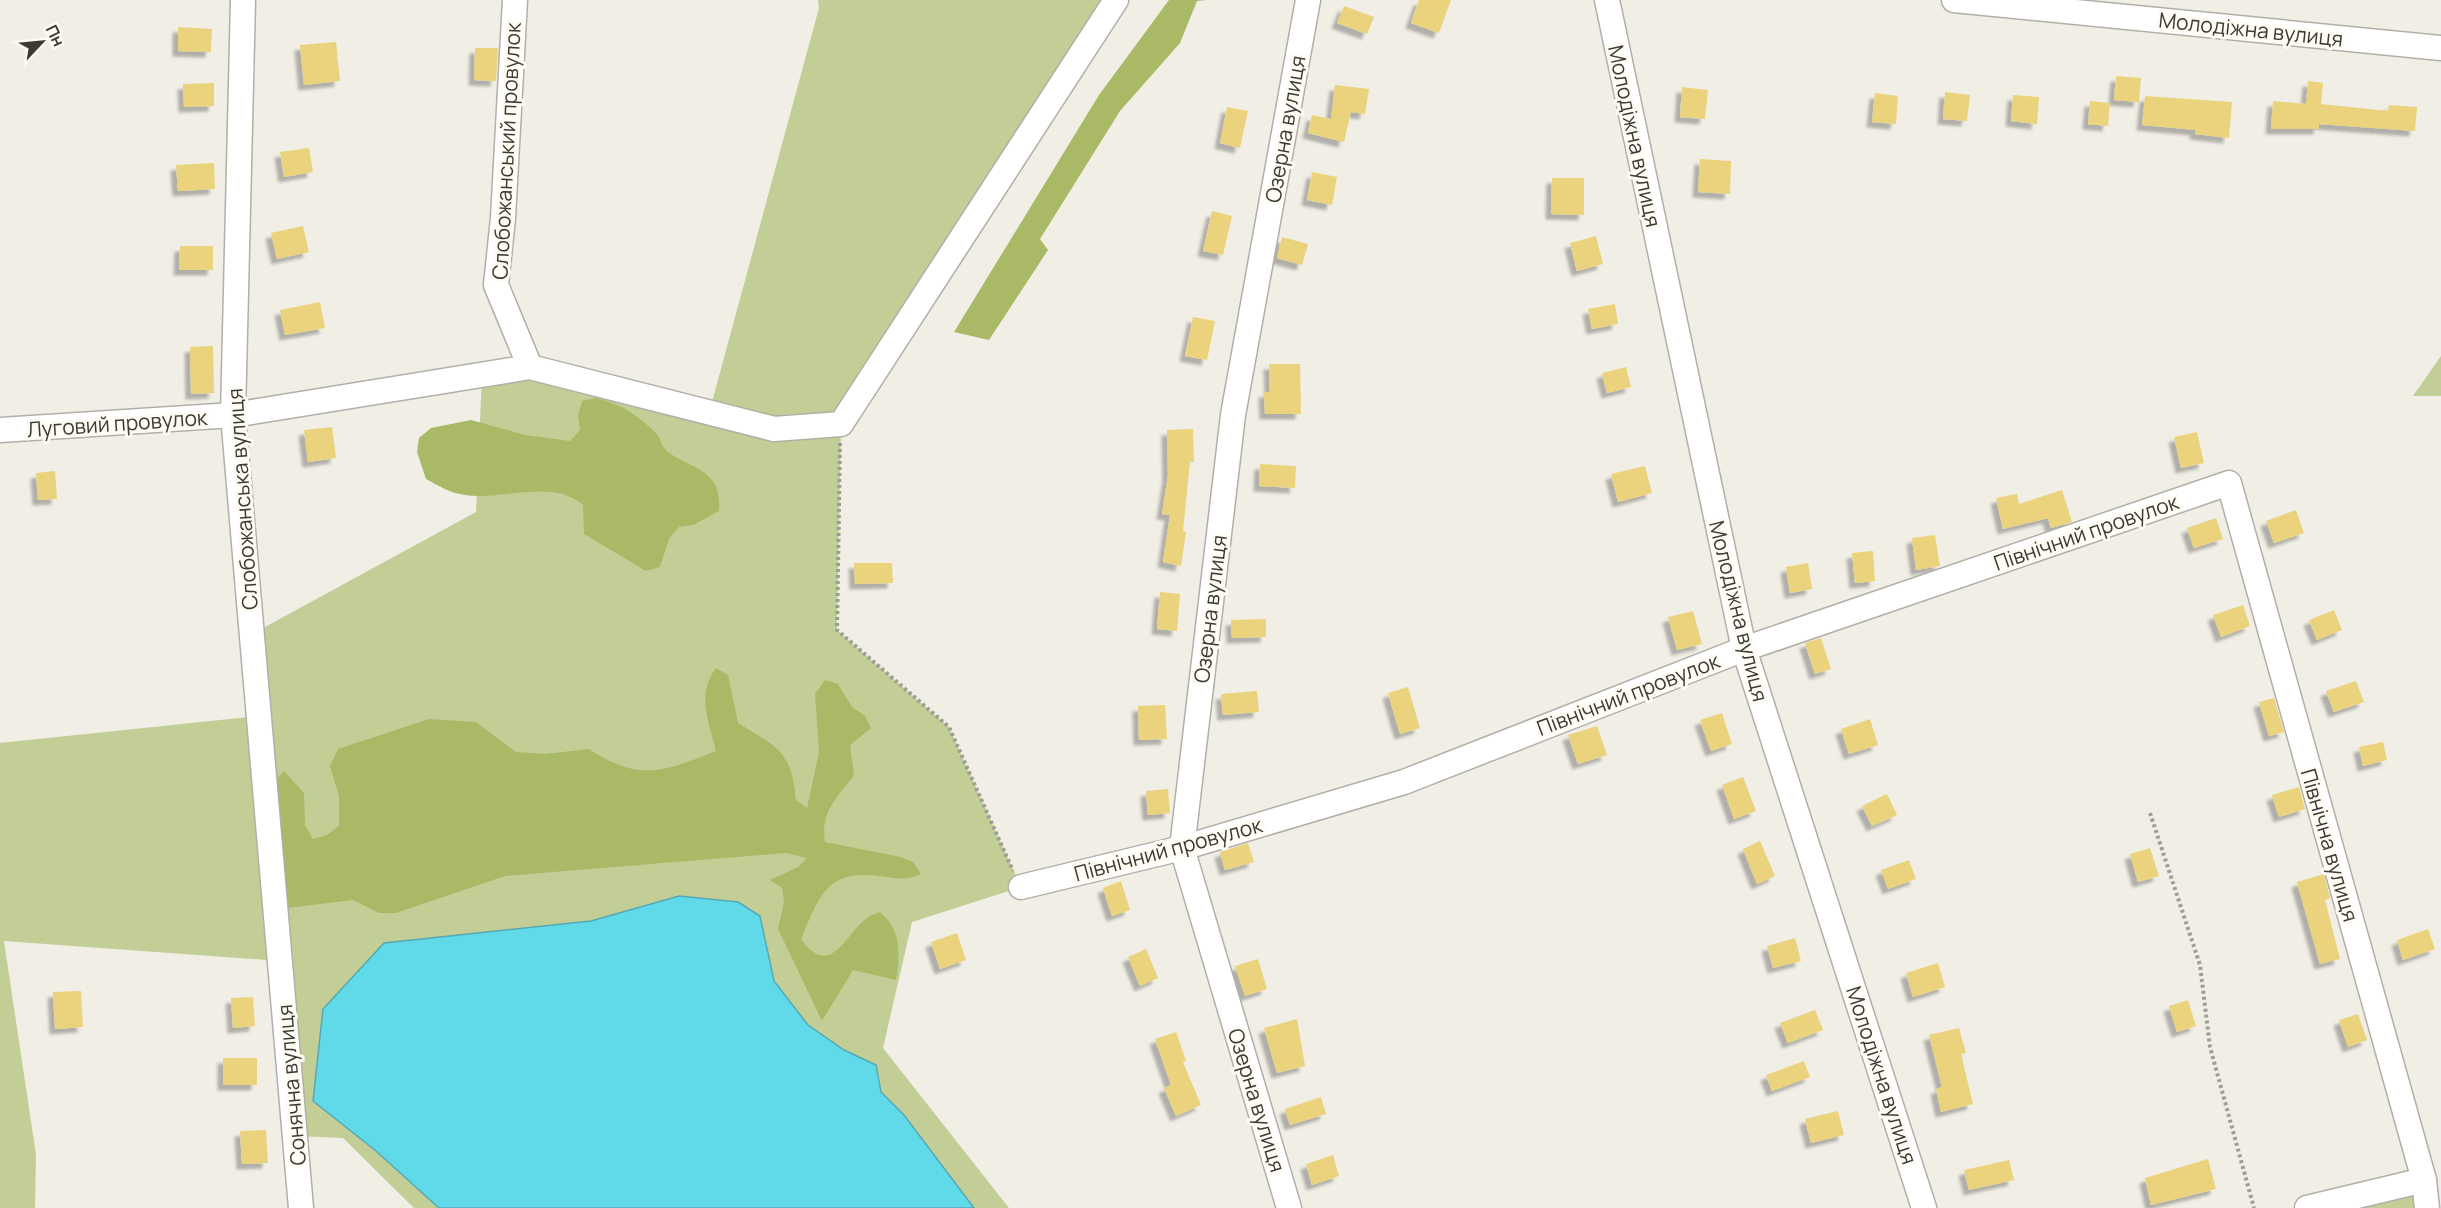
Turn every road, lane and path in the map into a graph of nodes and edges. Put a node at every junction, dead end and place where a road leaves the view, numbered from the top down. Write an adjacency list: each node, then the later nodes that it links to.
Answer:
1 (243, 0): 9 (street, Слобожанська вулиця)
2 (515, 0): 8 (street, Слобожанський провулок)
3 (1116, 0): 10 (street)
4 (1308, 0): 15 (street, Озерна вулиця)
5 (1607, 0): 13 (street, Молодіжна вулиця)
6 (1954, 0): 7 (street, Молодіжна вулиця)
7 (2441, 48)
8 (530, 367): 9 (street, Луговий провулок); 10 (street)
9 (233, 415): 11 (street, Луговий провулок); 17 (street, Слобожанська вулиця)
10 (841, 424): 16 (path)
11 (0, 430)
12 (2229, 483): 13 (street, Північний провулок); 18 (street, Північна вулиця)
13 (1744, 649): 15 (street, Північний провулок); 21 (street, Молодіжна вулиця)
14 (2150, 813): 22 (path)
15 (1182, 848): 16 (street, Північний провулок); 20 (street, Озерна вулиця)
16 (1021, 887)
17 (280, 961): 19 (street, Сонячна вулиця)
18 (2424, 1180): 23 (street); 24 (street, Північна вулиця)
19 (301, 1208)
20 (1289, 1208)
21 (1924, 1208)
22 (2254, 1208)
23 (2307, 1208)
24 (2427, 1208)

